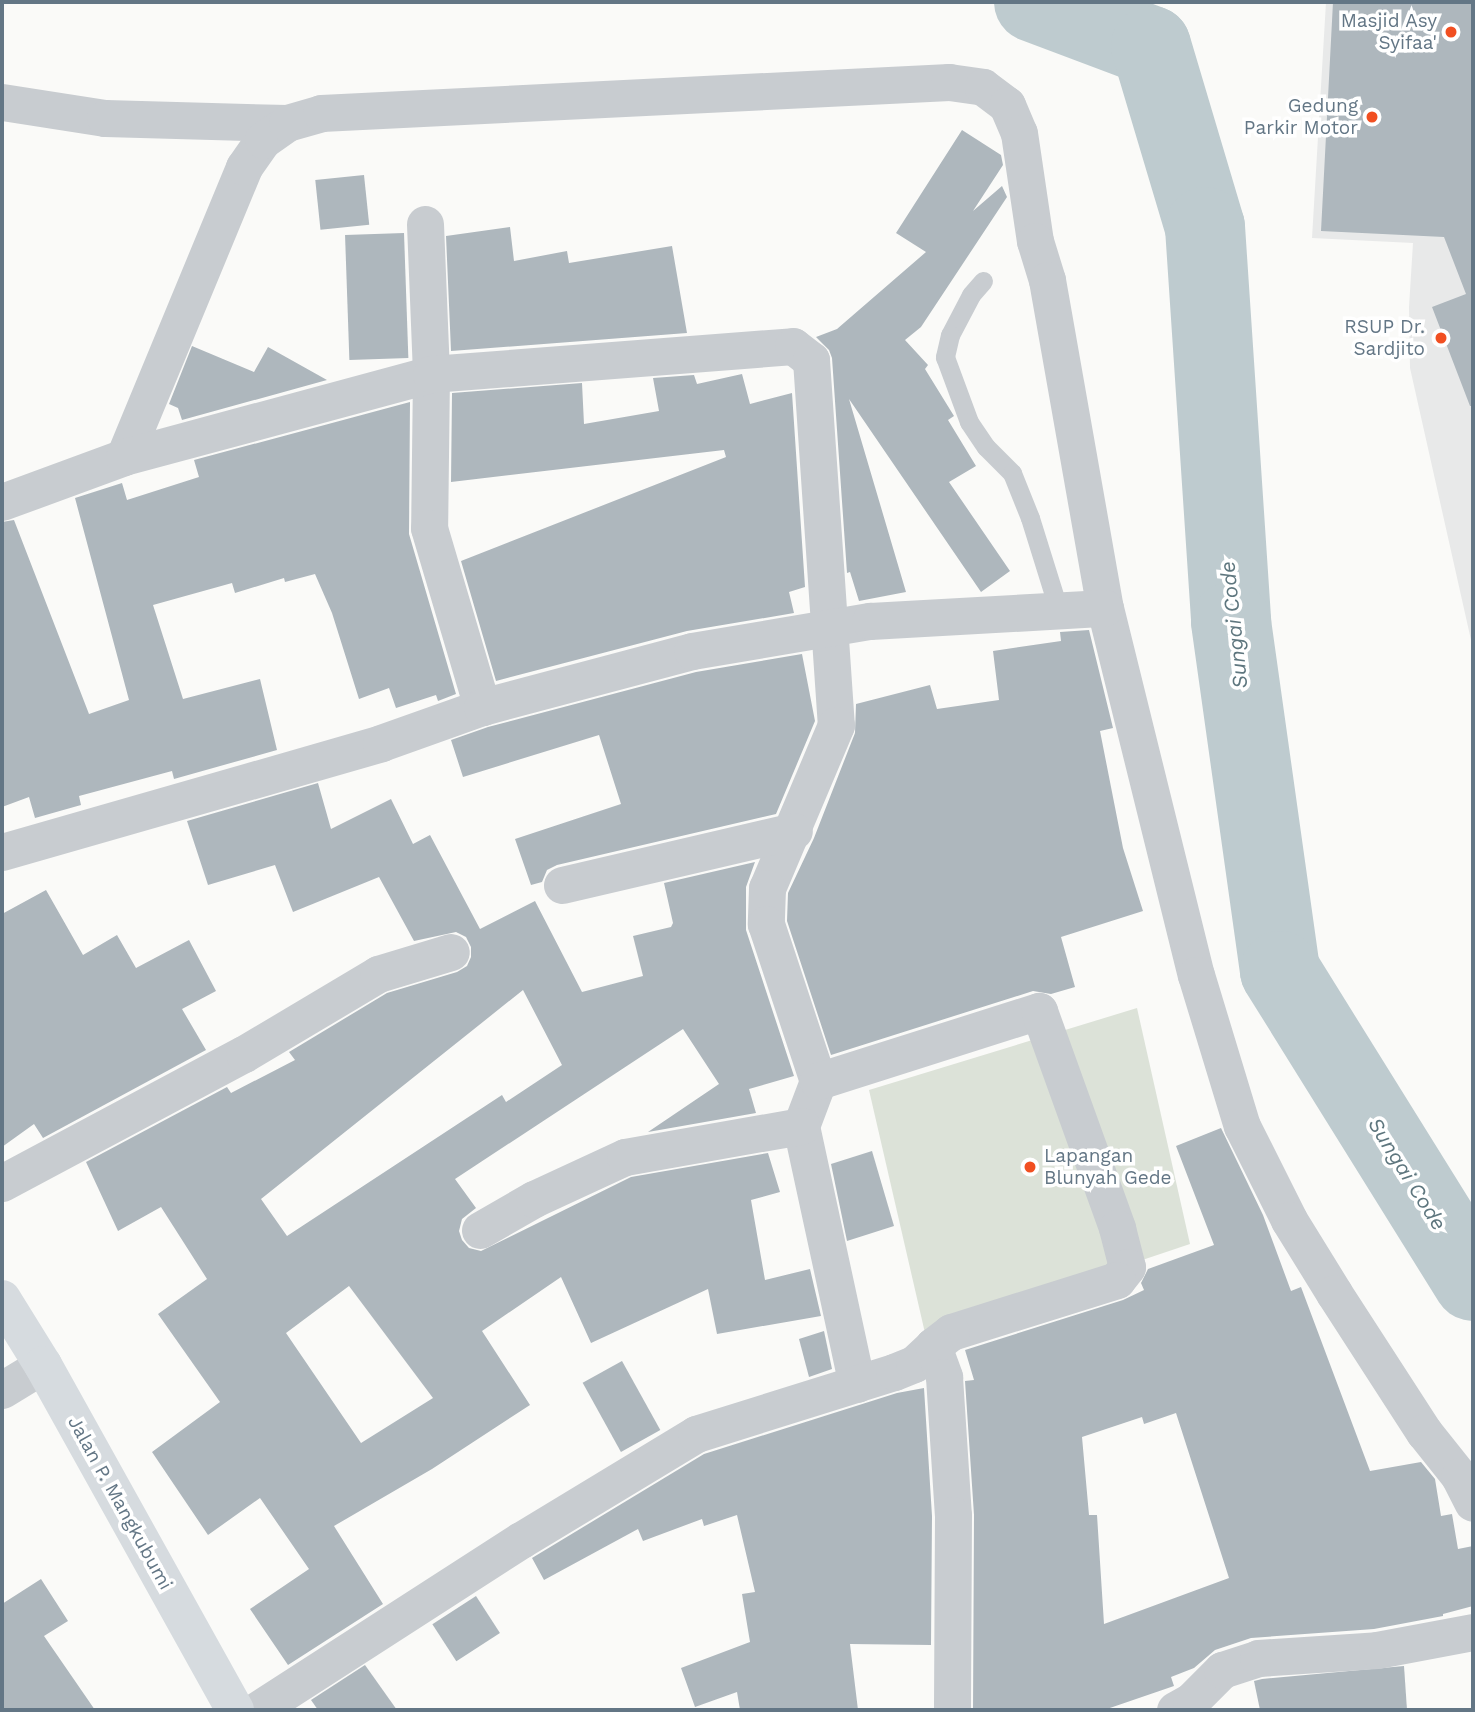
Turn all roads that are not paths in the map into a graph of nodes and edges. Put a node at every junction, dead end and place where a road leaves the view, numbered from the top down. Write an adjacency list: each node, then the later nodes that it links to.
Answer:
1 (2, 102): 2 (street)
2 (288, 123): 6 (street); 8 (street)
3 (425, 224): 5 (street)
4 (983, 281): 9 (lane)
5 (431, 374): 6 (street); 10 (street); 11 (street)
6 (124, 457): 7 (street)
7 (2, 502)
8 (1105, 608): 9 (street); 25 (street)
9 (1059, 611): 10 (street)
10 (830, 628): 11 (street); 12 (street)
11 (482, 707): 13 (street)
12 (794, 831): 14 (street); 16 (street)
13 (2, 852)
14 (562, 885)
15 (452, 951): 18 (street)
16 (818, 1081): 17 (street); 21 (street)
17 (801, 1126): 19 (street); 23 (street)
18 (2, 1183)
19 (480, 1230)
20 (2, 1299): 22 (main road, Jalan P. Mangkubumi)
21 (933, 1346): 23 (street); 29 (street)
22 (43, 1365): 24 (street); 27 (main road, Jalan P. Mangkubumi)
23 (857, 1384): 28 (street)
24 (2, 1390)
25 (1473, 1503)
26 (1473, 1632): 30 (street)
27 (235, 1710)
28 (257, 1710)
29 (952, 1710)
30 (1175, 1710)

